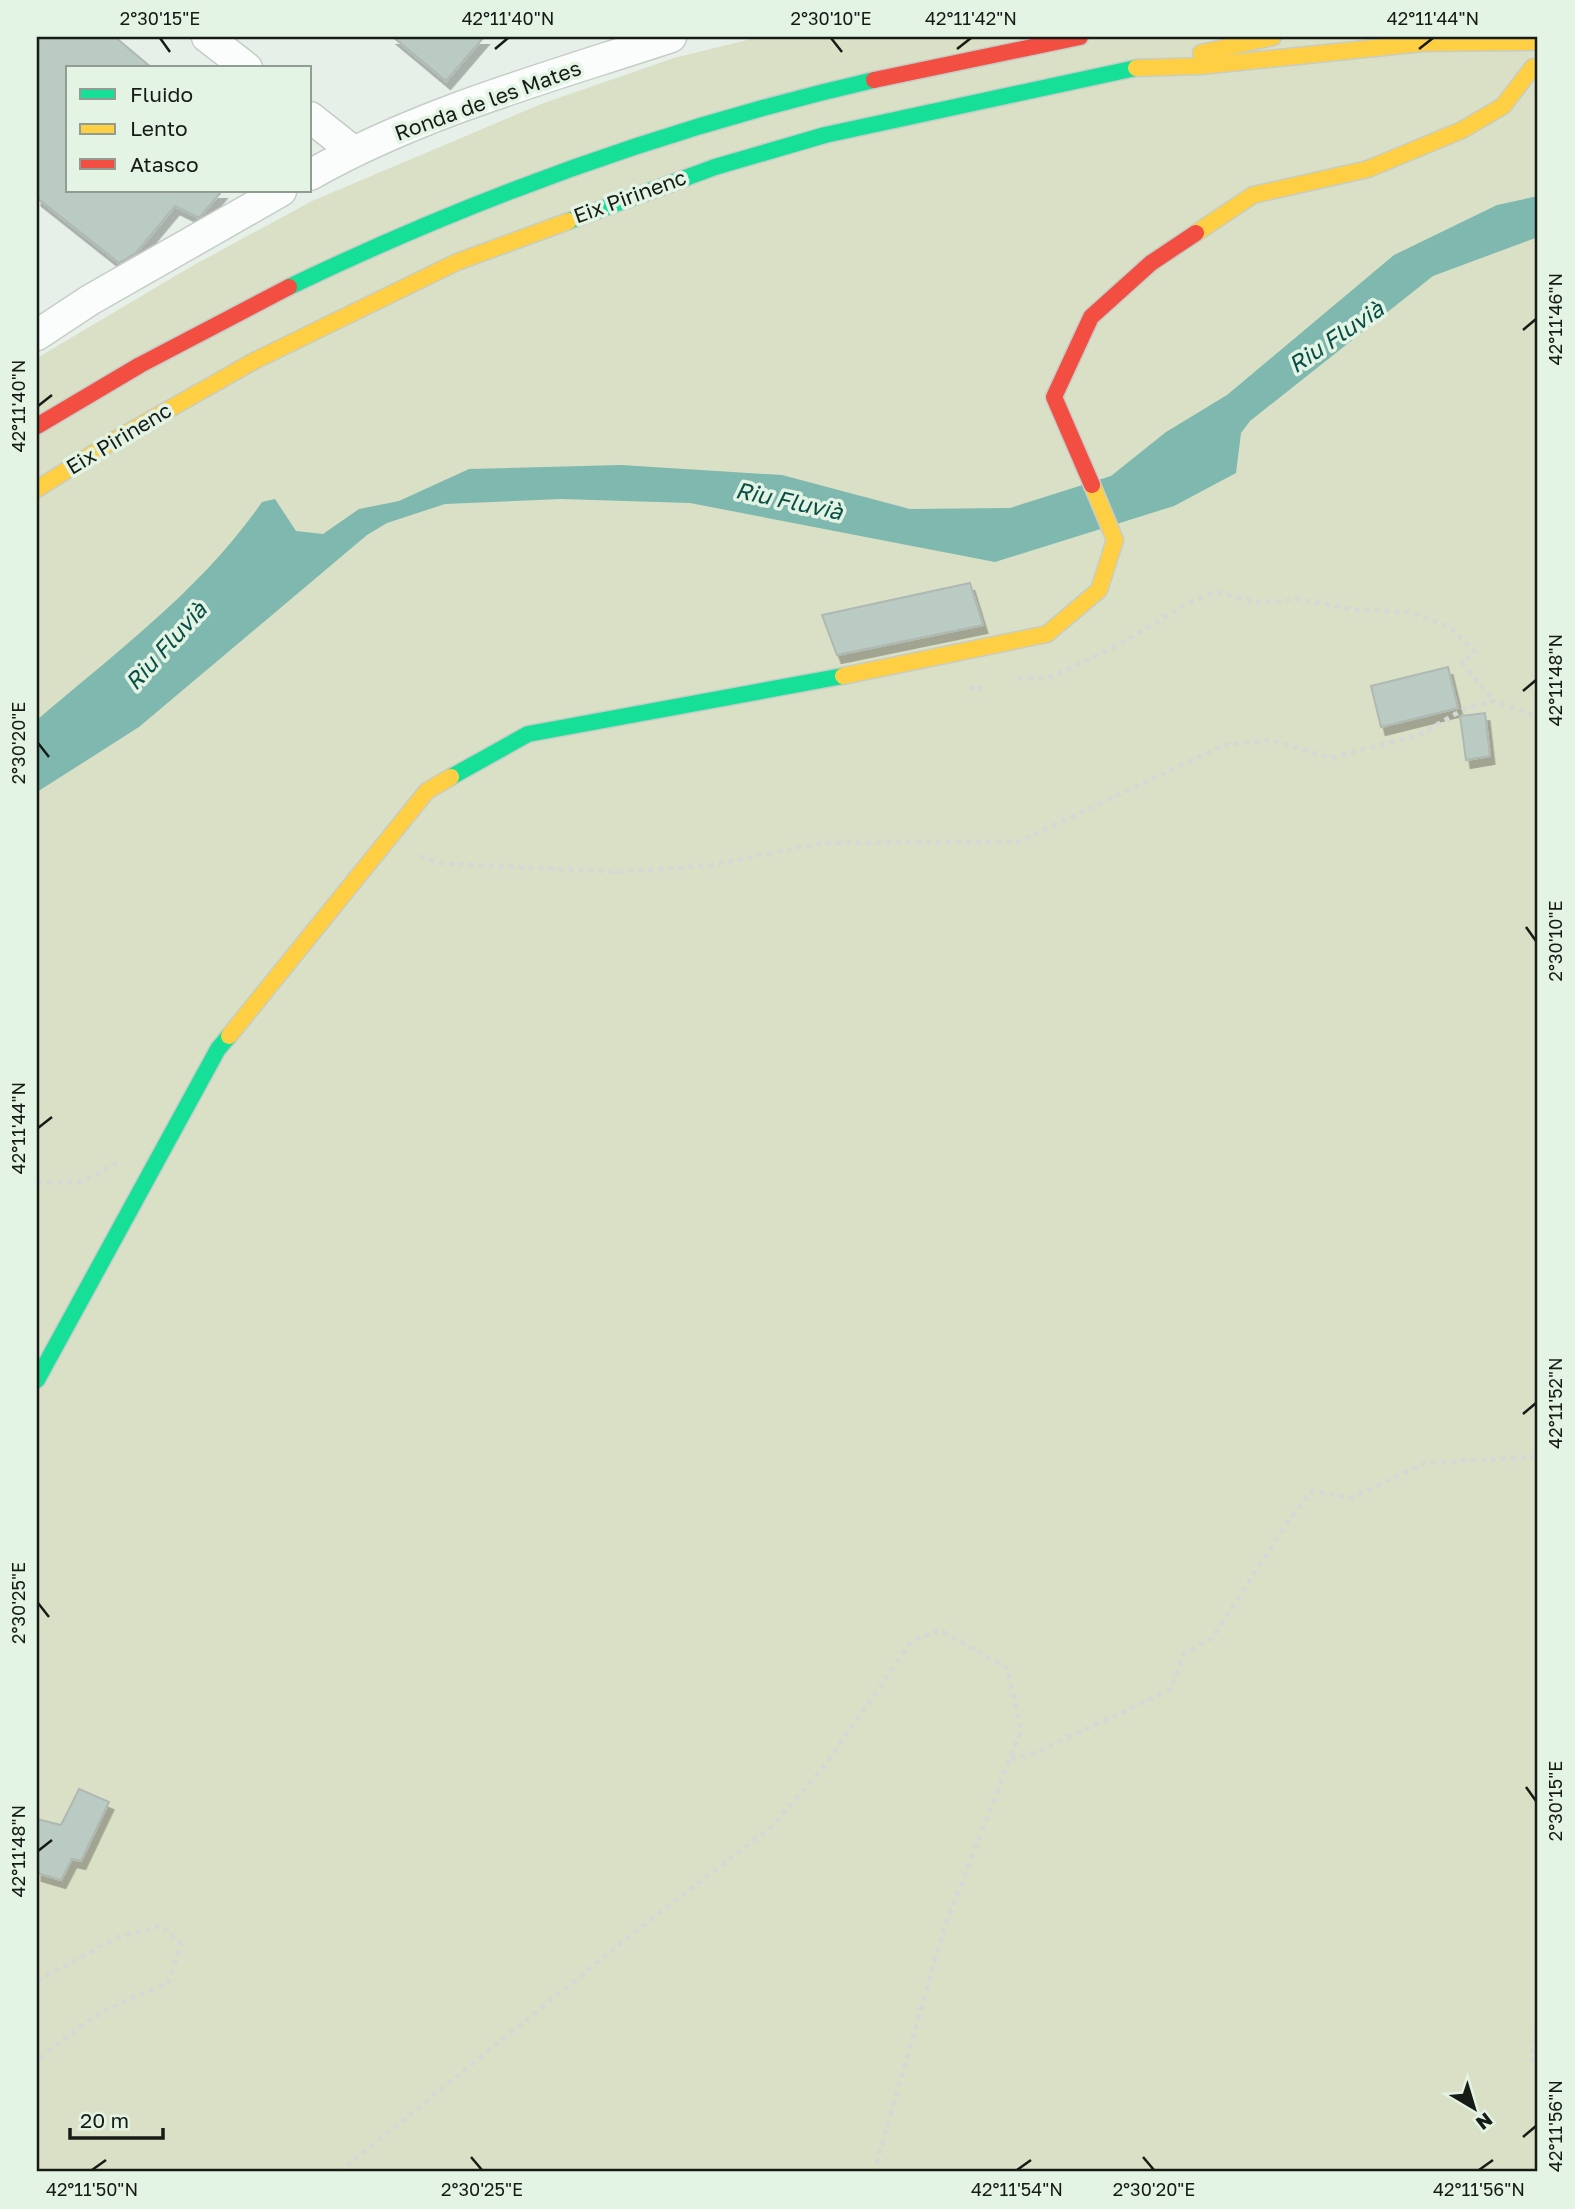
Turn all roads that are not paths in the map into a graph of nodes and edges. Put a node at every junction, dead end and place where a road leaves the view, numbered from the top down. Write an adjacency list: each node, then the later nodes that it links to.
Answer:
1 (207, 37): 6 (street)
2 (671, 37): 10 (street, Ronda de les Mates)
3 (1080, 37): 14 (main road)
4 (1273, 37): 8 (main road, Eix Pirinenc)
5 (1538, 42): 8 (main road)
6 (244, 66)
7 (1532, 66): 16 (main road)
8 (1131, 68): 15 (main road, Eix Pirinenc)
9 (312, 119): 10 (street)
10 (353, 150): 11 (street, Ronda de les Mates)
11 (312, 174)
12 (279, 192): 13 (street)
13 (37, 335)
14 (37, 426)
15 (37, 489)
16 (37, 1380)

